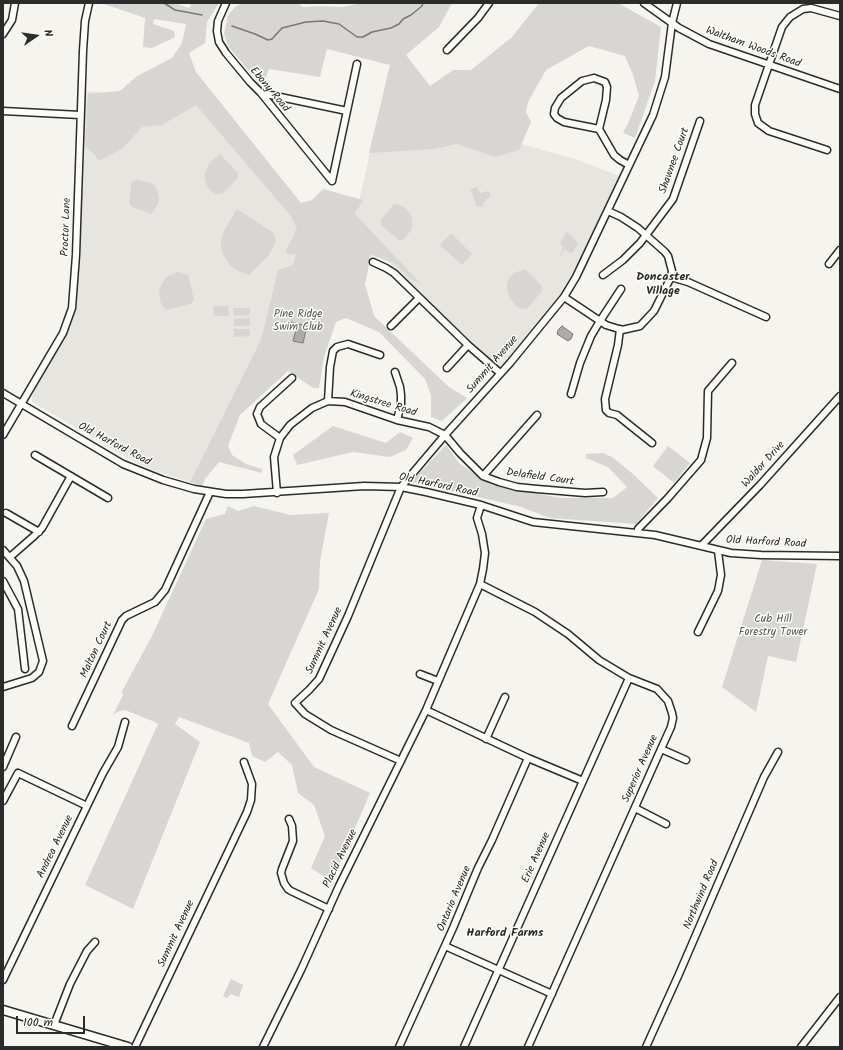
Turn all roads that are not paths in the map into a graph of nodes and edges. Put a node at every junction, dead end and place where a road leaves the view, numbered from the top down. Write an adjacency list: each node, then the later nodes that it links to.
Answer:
1 (15, 3): 9 (street)
2 (89, 3): 17 (street, Proctor Lane)
3 (226, 3): 14 (street, Ebony Road)
4 (489, 3): 10 (street)
5 (644, 3): 8 (street, Waltham Woods Road)
6 (677, 3): 8 (street, Summit Avenue)
7 (840, 16): 12 (street)
8 (672, 23): 12 (street, Waltham Woods Road); 21 (street, Summit Avenue)
9 (3, 34)
10 (447, 50)
11 (357, 64): 15 (street)
12 (768, 65): 13 (street, Waltham Woods Road); 20 (street)
13 (840, 88)
14 (261, 93): 15 (street); 15 (street, Ebony Road)
15 (347, 110)
16 (3, 111): 17 (street)
17 (80, 114): 47 (street, Proctor Lane)
18 (700, 121): 23 (street, Shawnee Court)
19 (599, 129): 19 (street); 21 (street)
20 (827, 150)
21 (629, 165): 22 (street, Summit Avenue)
22 (608, 211): 23 (street); 30 (street, Summit Avenue)
23 (646, 236): 27 (street, Shawnee Court); 28 (street)
24 (840, 250): 26 (street)
25 (373, 262): 31 (street)
26 (829, 264)
27 (603, 275)
28 (671, 278): 32 (street); 35 (street)
29 (622, 289): 33 (street)
30 (564, 297): 33 (street); 41 (street, Summit Avenue)
31 (419, 298): 34 (street); 36 (street)
32 (766, 317)
33 (600, 320): 35 (street); 44 (street)
34 (391, 326)
35 (620, 329): 53 (street)
36 (468, 345): 39 (street); 41 (street)
37 (380, 355): 46 (street)
38 (732, 363): 65 (street)
39 (447, 368)
40 (395, 372): 49 (street)
41 (500, 373): 51 (street, Summit Avenue)
42 (292, 378): 52 (street)
43 (3, 393): 47 (street, Old Harford Road)
44 (571, 394)
45 (840, 396): 66 (street, Waldor Drive)
46 (328, 401): 49 (street, Kingstree Road); 52 (street, Kingstree Road)
47 (21, 404): 50 (street, Proctor Lane); 58 (street, Old Harford Road)
48 (537, 415): 56 (street)
49 (397, 420): 51 (street, Kingstree Road)
50 (3, 435)
51 (445, 435): 56 (street, Delafield Court); 57 (street, Summit Avenue)
52 (280, 438): 59 (street)
53 (652, 443)
54 (35, 455): 55 (street)
55 (71, 476): 61 (street); 64 (street)
56 (483, 476): 60 (street, Delafield Court)
57 (401, 487): 59 (street, Old Harford Road); 62 (street, Old Harford Road); 91 (street, Summit Avenue)
58 (210, 492): 59 (street, Old Harford Road); 84 (street, Malton Court)
59 (277, 492)
60 (604, 492)
61 (108, 498)
62 (481, 505): 65 (street, Old Harford Road); 72 (street, Placid Avenue)
63 (6, 513): 64 (street)
64 (39, 532): 70 (street)
65 (638, 532): 66 (street, Old Harford Road)
66 (701, 546): 68 (street, Old Harford Road)
67 (3, 550): 70 (street)
68 (718, 550): 69 (street, Old Harford Road); 75 (street)
69 (840, 556)
70 (10, 557): 73 (street)
71 (3, 581): 74 (street)
72 (480, 584): 78 (street, Superior Avenue); 79 (street, Placid Avenue)
73 (31, 606): 74 (street); 80 (street)
74 (18, 609): 76 (street)
75 (698, 632)
76 (24, 669)
77 (420, 674): 79 (street)
78 (629, 678): 87 (street, Superior Avenue); 94 (street, Erie Avenue)
79 (438, 681): 82 (street, Placid Avenue)
80 (3, 687)
81 (504, 697): 86 (street)
82 (426, 710): 86 (street); 91 (street, Placid Avenue)
83 (124, 722): 96 (street, Andrea Avenue)
84 (72, 726)
85 (16, 737): 93 (street)
86 (486, 739): 89 (street)
87 (661, 749): 90 (street); 97 (street, Superior Avenue)
88 (778, 752): 115 (street, Northwind Road)
89 (528, 758): 94 (street); 102 (street, Ontario Avenue)
90 (686, 760)
91 (400, 761): 100 (street, Placid Avenue)
92 (244, 762): 110 (street, Summit Avenue)
93 (3, 767)
94 (583, 781): 103 (street, Erie Avenue)
95 (3, 801): 96 (street)
96 (87, 806): 104 (street, Andrea Avenue)
97 (635, 808): 99 (street); 105 (street, Superior Avenue)
98 (290, 819): 100 (street)
99 (666, 824)
100 (329, 909): 111 (street, Placid Avenue)
101 (94, 942): 108 (street)
102 (445, 946): 103 (street); 112 (street, Ontario Avenue)
103 (499, 969): 105 (street); 113 (street, Erie Avenue)
104 (3, 980)
105 (552, 994): 114 (street, Superior Avenue)
106 (840, 997): 116 (street)
107 (3, 1010): 108 (main road)
108 (54, 1025): 109 (main road)
109 (128, 1047)
110 (135, 1047)
111 (263, 1047)
112 (399, 1047)
113 (464, 1047)
114 (528, 1047)
115 (646, 1047)
116 (801, 1047)

